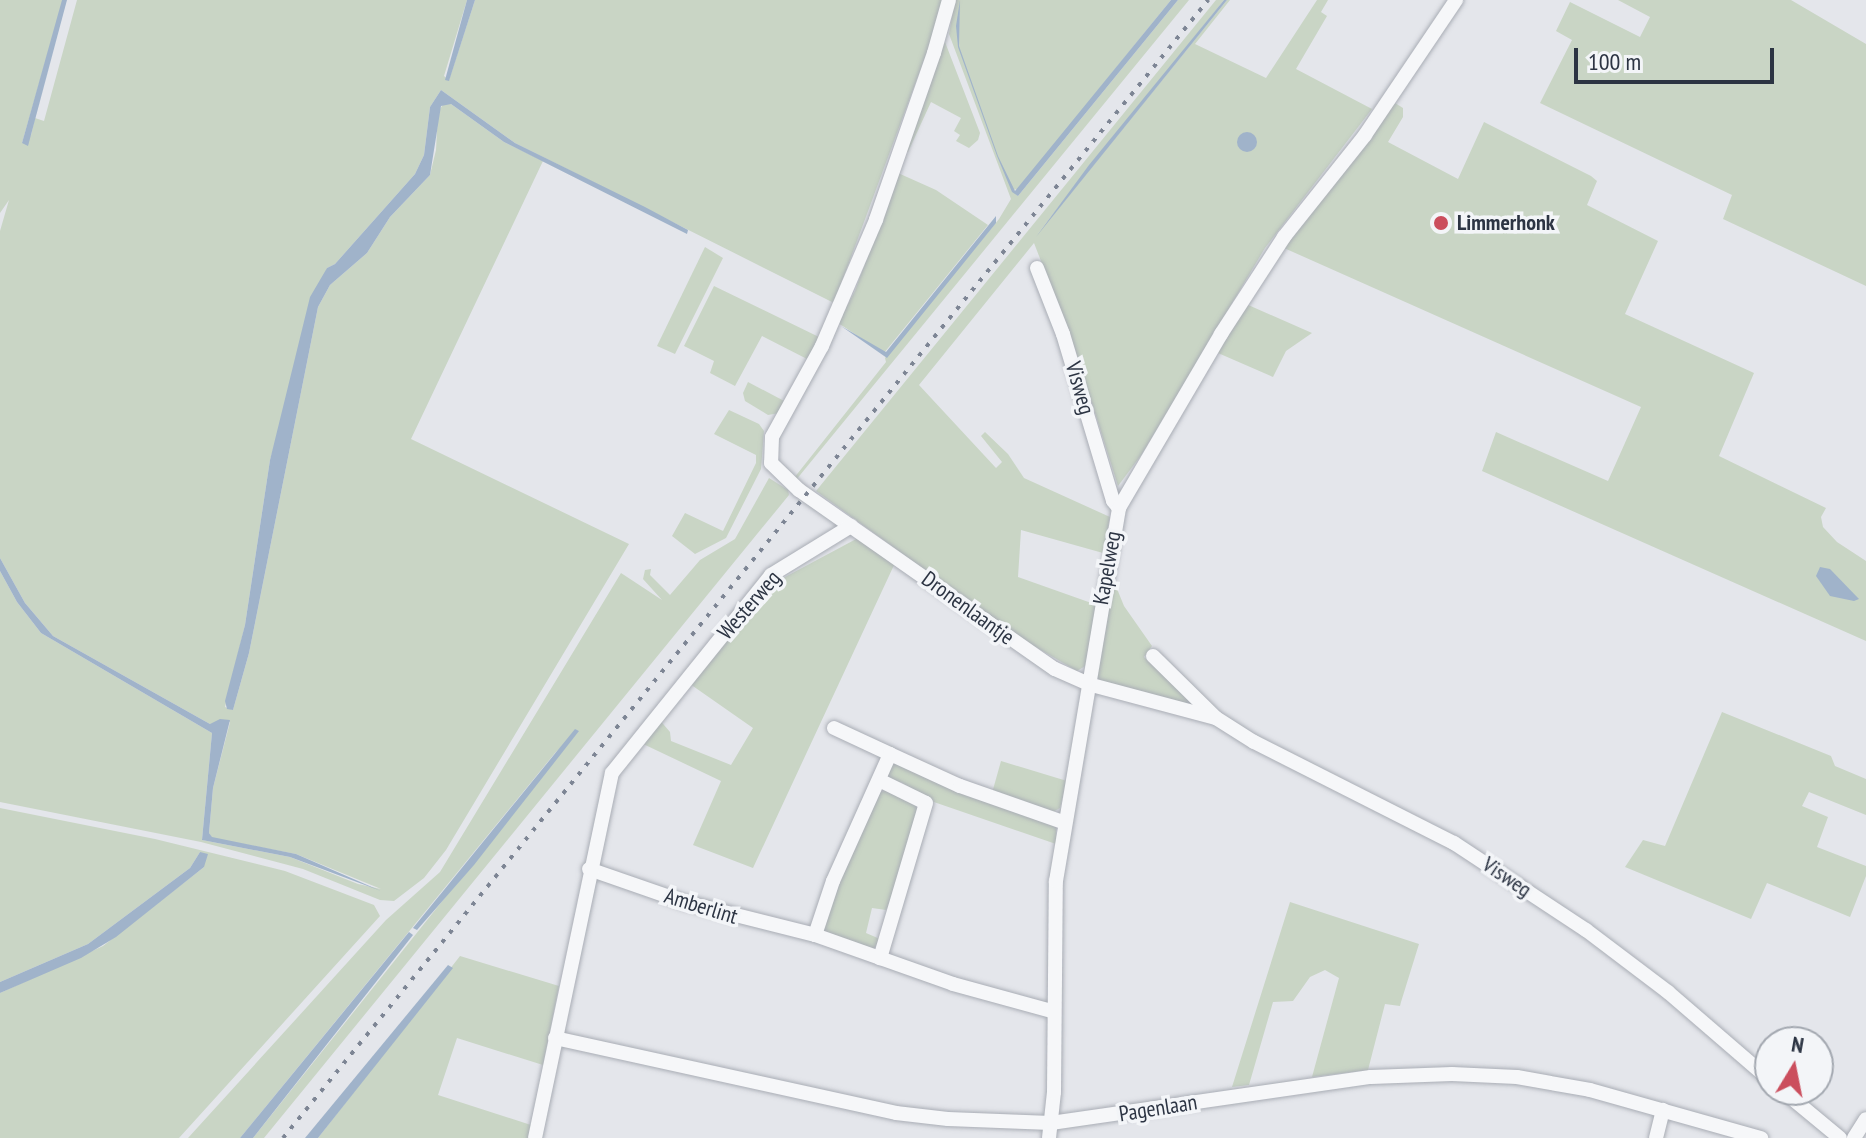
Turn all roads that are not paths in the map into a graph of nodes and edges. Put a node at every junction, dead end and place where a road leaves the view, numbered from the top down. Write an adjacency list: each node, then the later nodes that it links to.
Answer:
1 (949, 0): 5 (street)
2 (1456, 0): 4 (street, Kapelweg)
3 (1037, 268): 4 (street, Visweg)
4 (1119, 508): 7 (street, Kapelweg)
5 (851, 526): 7 (street, Dronenlaantje); 13 (street, Westerweg)
6 (1153, 656): 8 (street, Visweg)
7 (1088, 684): 8 (street, Visweg); 12 (street, Kapelweg)
8 (1216, 718): 18 (street, Visweg)
9 (834, 728): 10 (street)
10 (890, 754): 11 (street); 12 (street)
11 (879, 780): 14 (street); 15 (street)
12 (1063, 822): 16 (street, Kapelweg)
13 (589, 869): 14 (street, Amberlint); 17 (street, Westerweg)
14 (815, 935): 15 (street, Amberlint)
15 (880, 958): 16 (street, Amberlint)
16 (1052, 1011): 22 (street, Kapelweg)
17 (555, 1038): 22 (street, Pagenlaan); 23 (street, Westerweg)
18 (1754, 1066)
19 (1801, 1106): 26 (street)
20 (1663, 1110): 22 (street, Pagenlaan); 24 (street); 25 (street, Pagenlaan)
21 (1866, 1119): 27 (street)
22 (1050, 1130)
23 (535, 1138)
24 (1656, 1138)
25 (1761, 1138)
26 (1840, 1138)
27 (1854, 1138)

